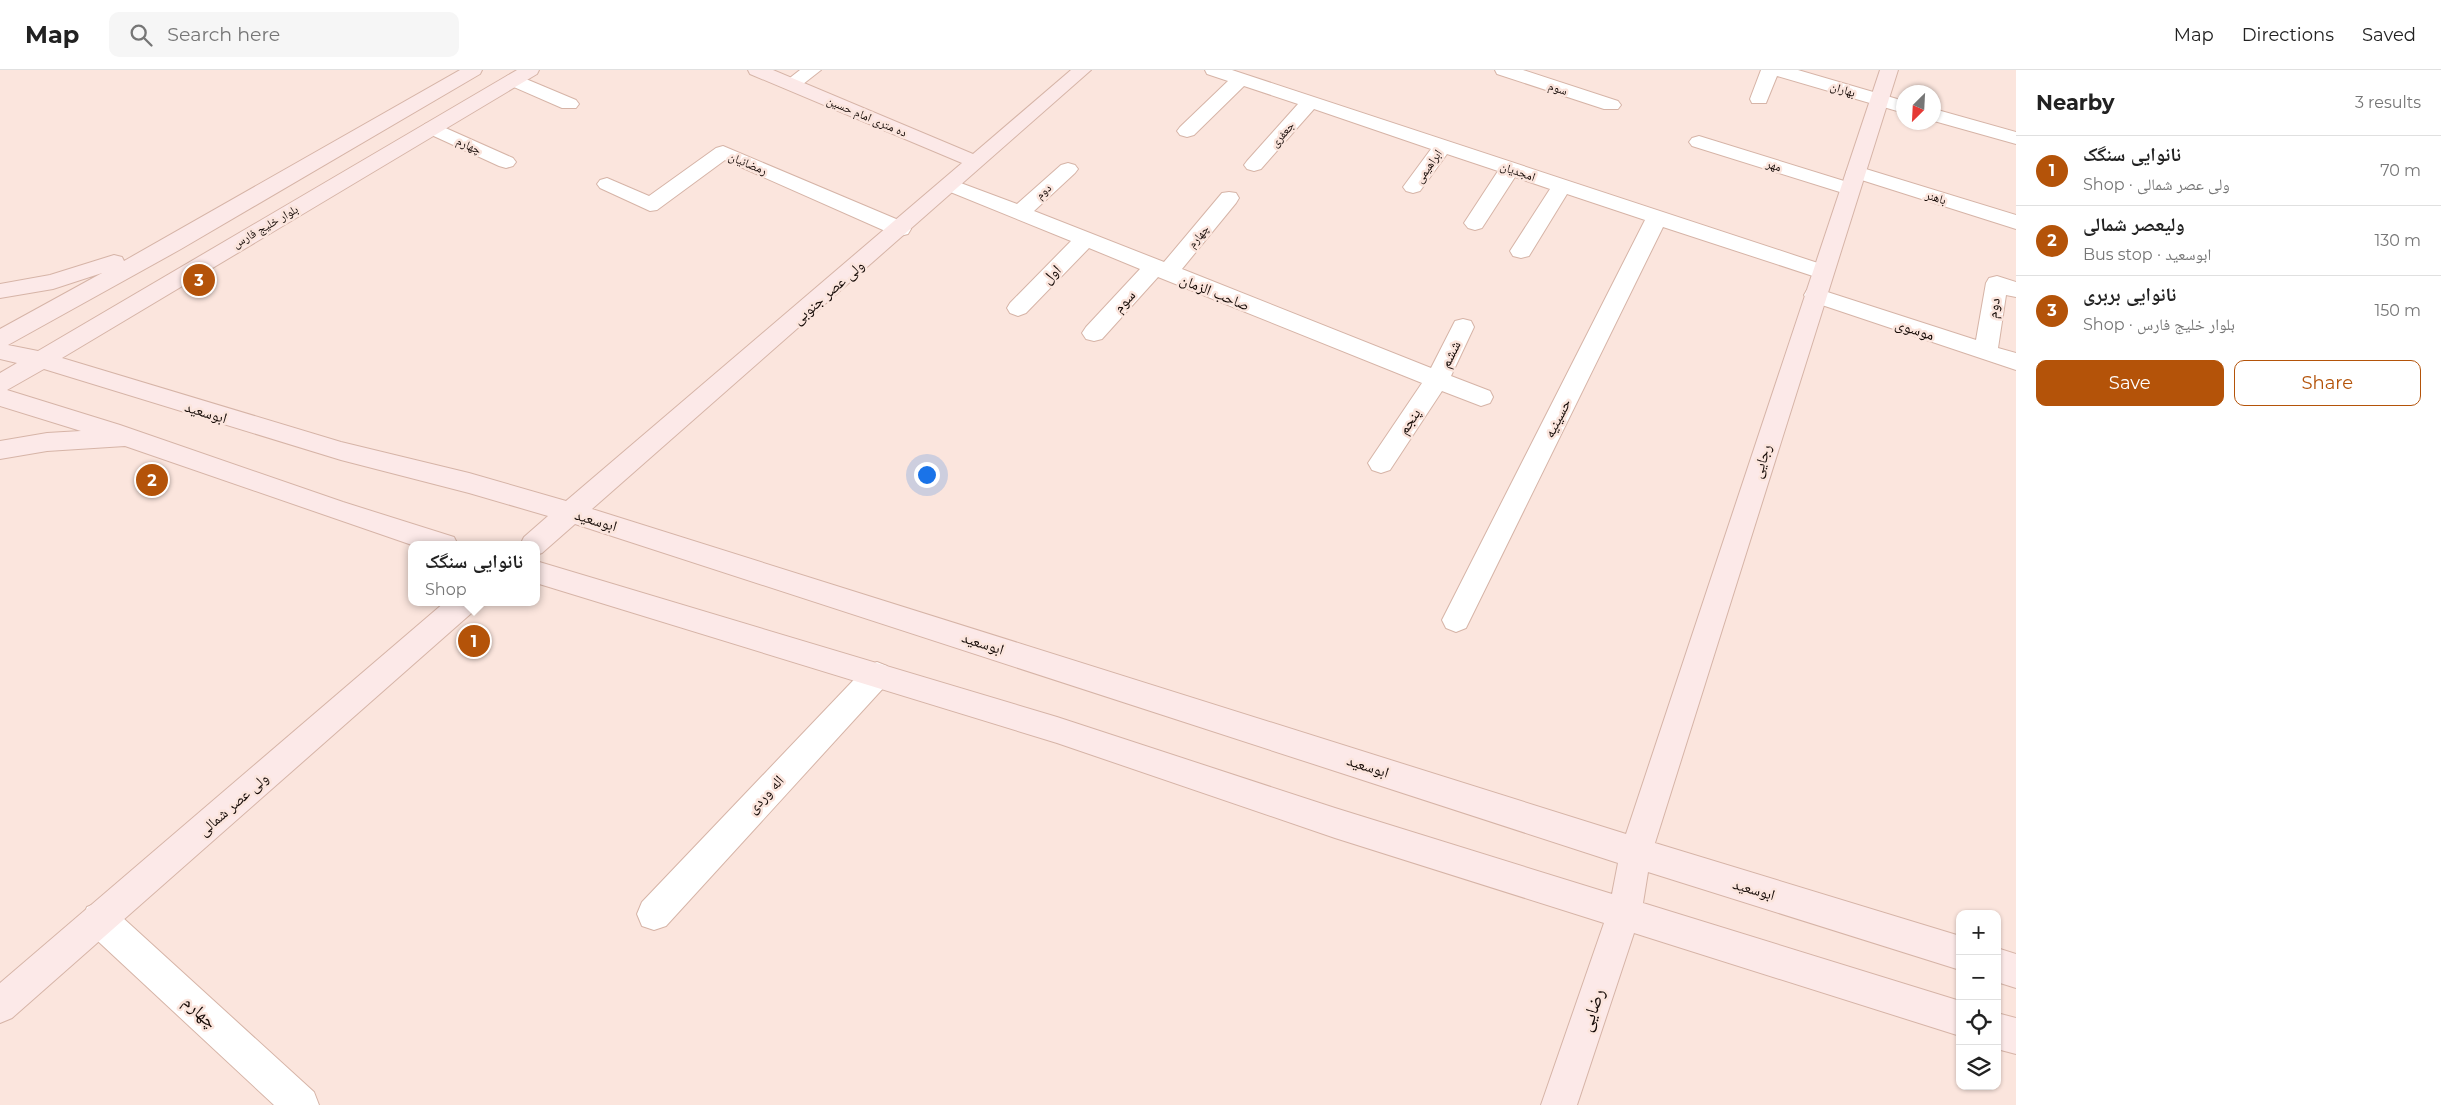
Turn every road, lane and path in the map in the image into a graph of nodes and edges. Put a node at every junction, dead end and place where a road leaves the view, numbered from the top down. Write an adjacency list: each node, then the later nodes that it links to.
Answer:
1 (473, 70): 43 (street)
2 (757, 70): 13 (street, ده متری امام حسین)
3 (812, 70): 13 (street)
4 (1082, 70): 27 (street, ولی عصر جنوبی)
5 (1214, 70): 12 (street, امجدیان)
6 (1504, 70): 11 (street, سوم)
7 (1770, 70): 14 (street)
8 (1778, 70): 15 (street, بهاران)
9 (1889, 70): 15 (street, رجایی)
10 (522, 75): 17 (street); 21 (street, بلوار خلیج فارس)
11 (1555, 78): 18 (street, سوم)
12 (1241, 79): 16 (street, امجدیان); 22 (street)
13 (791, 84): 27 (street, ده متری امام حسین)
14 (1758, 99)
15 (1879, 100): 19 (street, بهاران); 31 (street, رجایی)
16 (1310, 102): 25 (street, امجدیان); 28 (street, جعفری)
17 (569, 104)
18 (1611, 105)
19 (1896, 105)
20 (1941, 117): 23 (street)
21 (432, 128): 26 (street, چهارم); 55 (street, بلوار خلیج فارس)
22 (1187, 131)
23 (2016, 138)
24 (1699, 142): 31 (street, مهر)
25 (1442, 146): 29 (street, امجدیان); 35 (street, ابراهیمی)
26 (506, 162)
27 (976, 162): 33 (street, ولی عصر جنوبی)
28 (1254, 165)
29 (1510, 168): 34 (street, امجدیان); 40 (street)
30 (1068, 169): 37 (street, دوم)
31 (1853, 181): 39 (street, باهنر); 46 (street, رجایی)
32 (607, 184): 41 (street, رمضانیان)
33 (950, 185): 37 (street, صاحب الزمان); 41 (street, ولی عصر جنوبی)
34 (1562, 186): 38 (street, امجدیان); 44 (street)
35 (1413, 187)
36 (1229, 198): 45 (street, چهارم)
37 (1019, 213): 42 (street, صاحب الزمان)
38 (1657, 218): 46 (street, امجدیان); 69 (street, حسینیه)
39 (2016, 222)
40 (1475, 224)
41 (900, 229): 64 (street, ولی عصر جنوبی)
42 (1084, 241): 45 (street, صاحب الزمان); 49 (street, اول)
43 (173, 244): 48 (street); 52 (street)
44 (1521, 251)
45 (1160, 270): 51 (street, سوم); 57 (street, صاحب الزمان)
46 (1818, 284): 54 (street, موسوی); 71 (street, رجایی)
47 (2016, 290): 54 (street, دوم)
48 (0, 291)
49 (1018, 308)
50 (1463, 327): 57 (street, ششم)
51 (1094, 333)
52 (0, 339)
53 (0, 351): 55 (street, ابوسعید)
54 (1986, 352): 56 (street, موسوی)
55 (39, 359): 58 (street, بلوار خلیج فارس); 64 (street, ابوسعید)
56 (2016, 362)
57 (1437, 380): 60 (street, صاحب الزمان); 63 (street, پنجم)
58 (0, 384)
59 (0, 397): 61 (street)
60 (1481, 397)
61 (130, 438): 62 (street); 65 (street)
62 (0, 450)
63 (1381, 463)
64 (572, 513): 66 (street, ولی عصر جنوبی); 71 (street, ابوسعید)
65 (433, 541)
66 (539, 541)
67 (540, 573): 70 (street)
68 (461, 606): 74 (street, ولی عصر شمالی)
69 (1456, 620)
70 (877, 674): 72 (street, اله وردی); 73 (street)
71 (1636, 853): 73 (street, رجایی); 75 (street, ابوسعید)
72 (654, 914)
73 (1624, 914): 79 (street); 83 (street, رضایی)
74 (99, 919): 78 (street, ولی عصر شمالی); 82 (street, چهارم)
75 (1956, 952)
76 (2001, 966): 77 (street)
77 (2016, 971)
78 (0, 1006)
79 (1956, 1018)
80 (2001, 1032): 81 (street)
81 (2016, 1036)
82 (301, 1105)
83 (1559, 1105)

